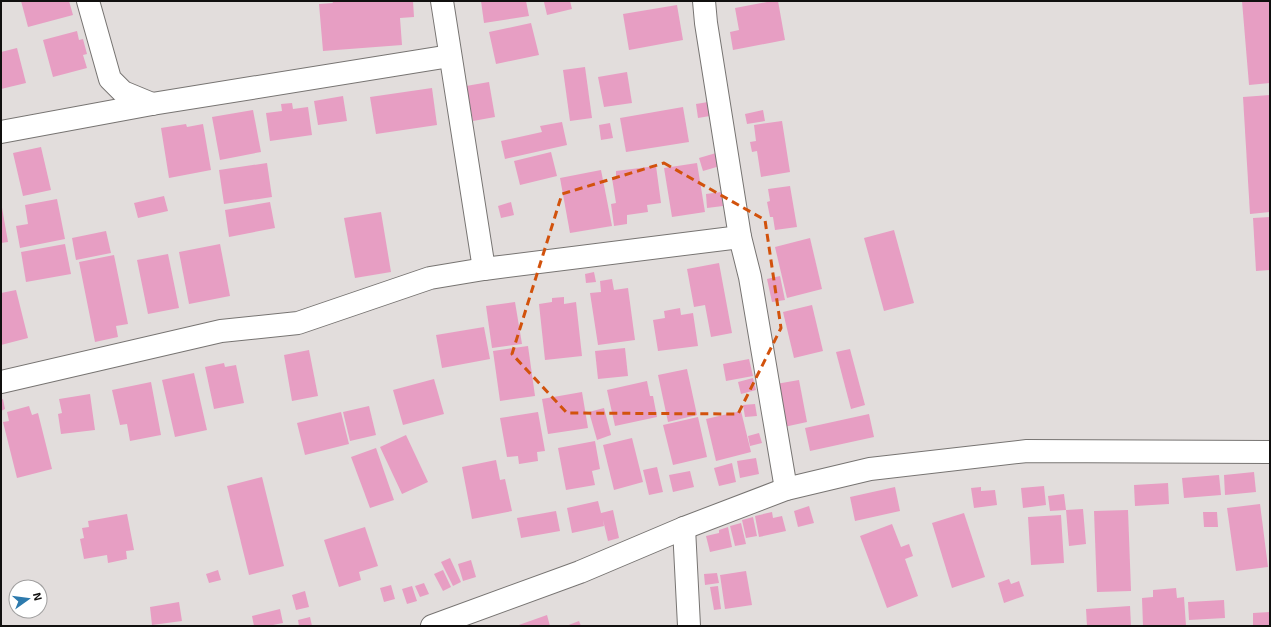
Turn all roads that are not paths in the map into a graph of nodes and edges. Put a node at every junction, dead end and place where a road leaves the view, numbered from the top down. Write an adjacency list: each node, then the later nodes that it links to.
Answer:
1 (88, 1): 5 (street)
2 (442, 1): 4 (street)
3 (704, 1): 7 (street)
4 (450, 56): 5 (street); 8 (street)
5 (152, 104): 6 (street)
6 (1, 132)
7 (740, 237): 8 (street); 11 (street)
8 (484, 269): 9 (street)
9 (1, 382)
10 (1270, 452): 11 (street)
11 (786, 489): 12 (street)
12 (684, 528): 13 (street); 14 (street)
13 (432, 626)
14 (689, 626)

